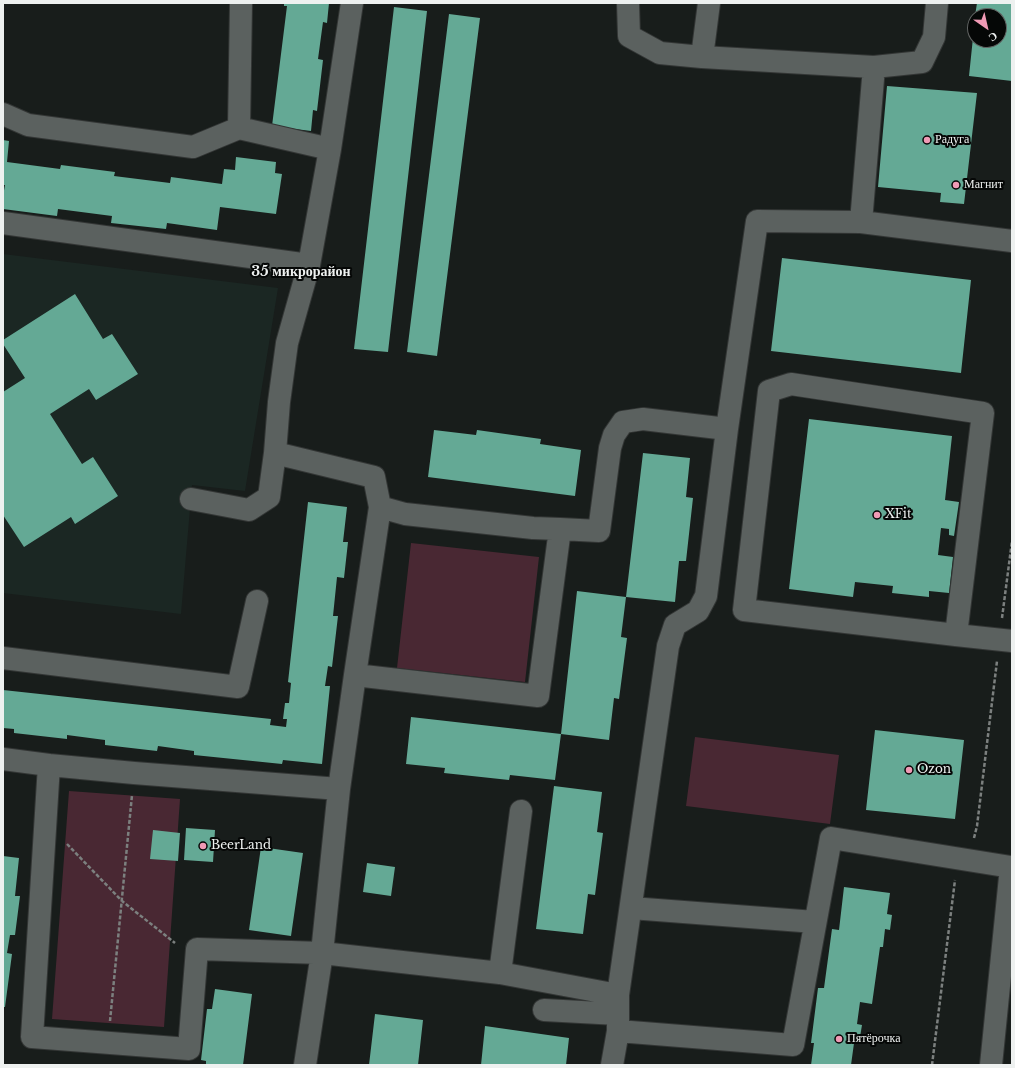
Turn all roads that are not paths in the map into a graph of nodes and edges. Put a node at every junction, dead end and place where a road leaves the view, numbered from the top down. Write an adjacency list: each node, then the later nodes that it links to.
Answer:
1 (241, 3): 9 (lane)
2 (352, 3): 10 (lane)
3 (628, 3): 6 (lane)
4 (709, 3): 6 (lane)
5 (937, 3): 7 (lane)
6 (702, 57): 7 (lane)
7 (874, 67): 11 (lane)
8 (3, 114): 9 (lane)
9 (239, 128): 10 (lane)
10 (330, 149): 14 (lane)
11 (861, 222): 13 (lane); 15 (lane)
12 (3, 223): 14 (lane)
13 (1012, 241)
14 (309, 265): 16 (lane)
15 (727, 429): 19 (lane); 29 (lane)
16 (275, 452): 17 (lane); 18 (lane)
17 (191, 499)
18 (380, 507): 19 (lane); 24 (lane)
19 (560, 529): 24 (lane)
20 (257, 601): 23 (lane)
21 (956, 635): 21 (lane); 22 (lane)
22 (1006, 640)
23 (3, 658)
24 (355, 675): 27 (lane)
25 (3, 759): 26 (lane)
26 (49, 765): 27 (lane); 31 (lane)
27 (339, 789): 31 (lane)
28 (521, 811): 32 (lane)
29 (631, 908): 30 (lane); 34 (lane)
30 (815, 922): 34 (lane); 37 (lane)
31 (322, 953): 32 (lane); 35 (lane)
32 (500, 973): 34 (lane)
33 (544, 1010): 34 (lane)
34 (618, 1013): 36 (lane)
35 (305, 1065)
36 (612, 1065)
37 (991, 1065)

